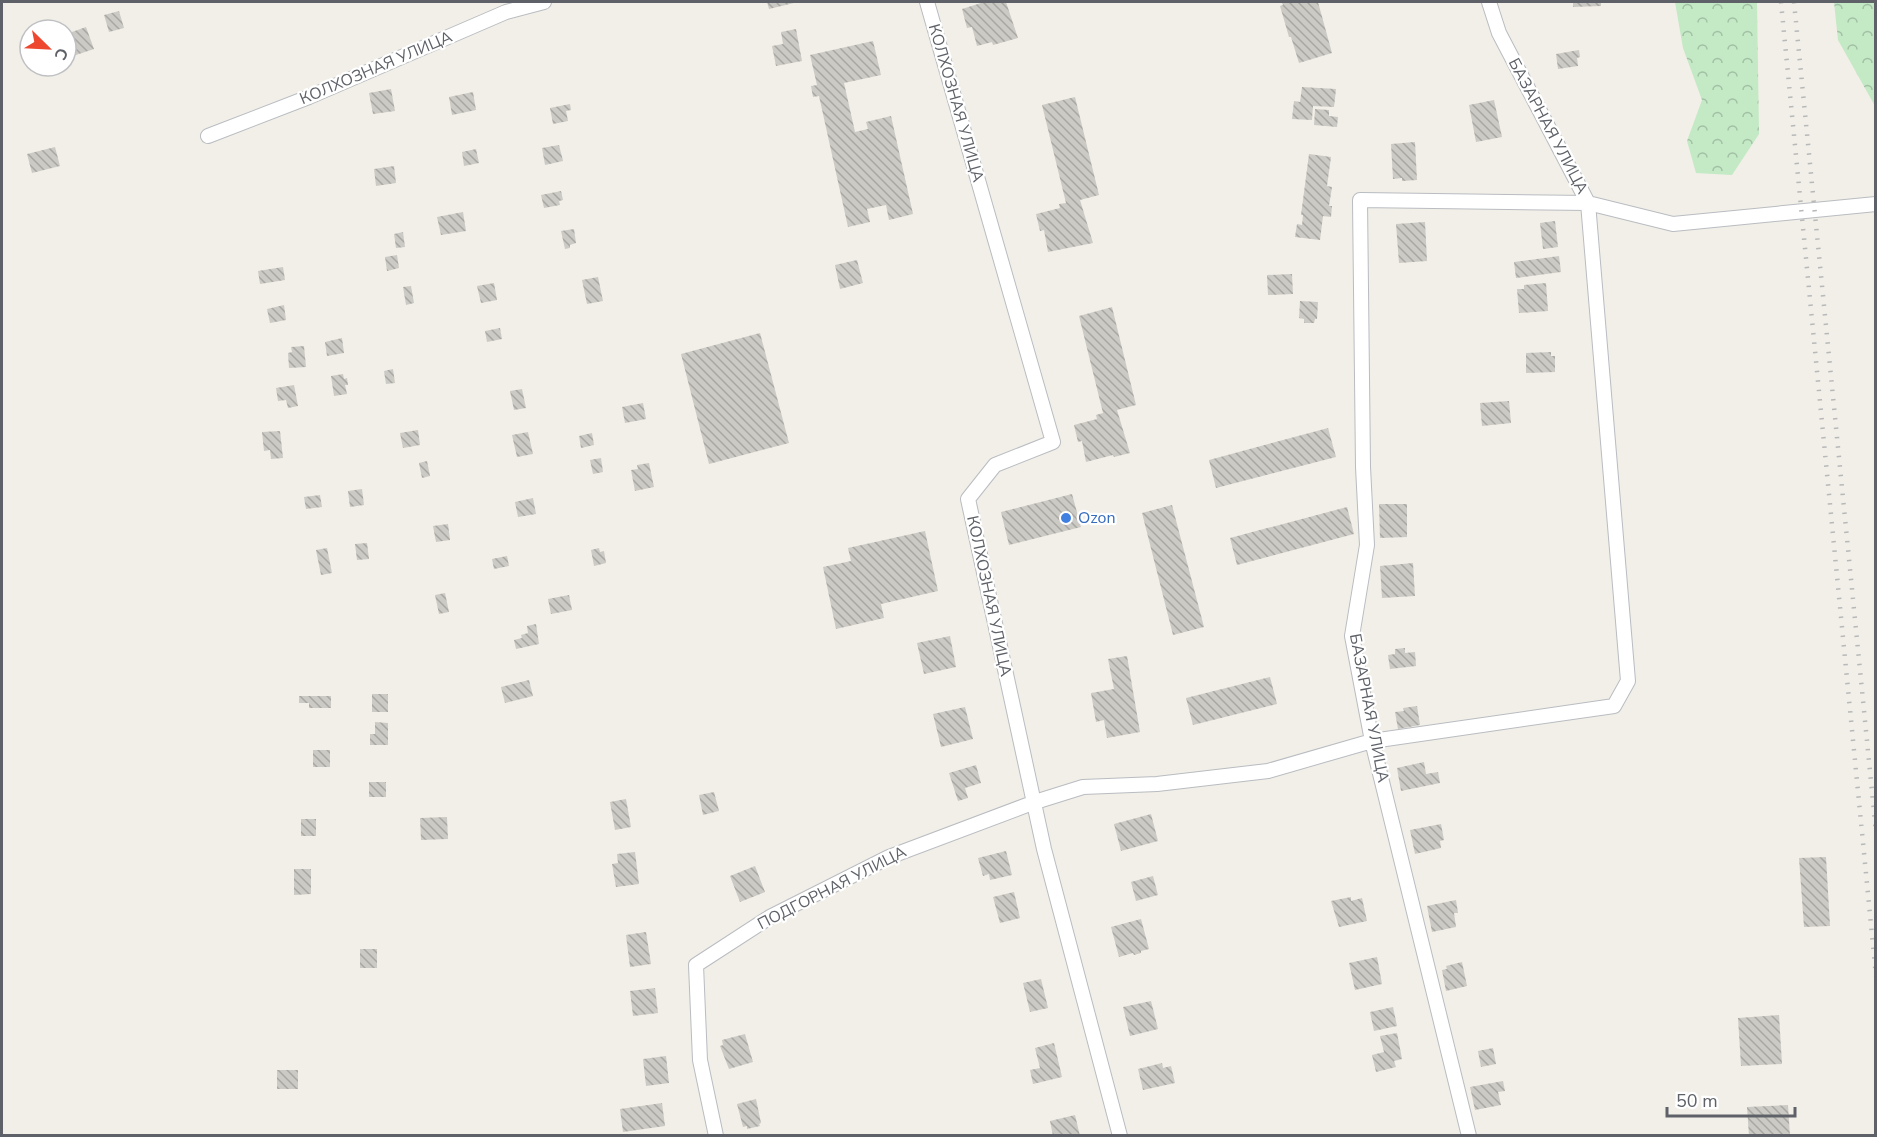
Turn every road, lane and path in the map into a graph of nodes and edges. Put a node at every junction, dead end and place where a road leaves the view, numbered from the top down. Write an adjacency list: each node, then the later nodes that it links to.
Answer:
1 (544, 2): 4 (street, КОЛХОЗНАЯ УЛИЦА)
2 (927, 2): 8 (street, КОЛХОЗНАЯ УЛИЦА)
3 (1489, 2): 5 (street, БАЗАРНАЯ УЛИЦА)
4 (208, 136)
5 (1588, 203): 6 (street, БАЗАРНАЯ УЛИЦА); 7 (street); 7 (street, БАЗАРНАЯ УЛИЦА)
6 (1875, 204)
7 (1372, 741): 8 (street); 11 (street, БАЗАРНАЯ УЛИЦА)
8 (1035, 802): 9 (street, ПОДГОРНАЯ УЛИЦА); 10 (street, КОЛХОЗНАЯ УЛИЦА)
9 (716, 1136)
10 (1120, 1136)
11 (1469, 1136)

